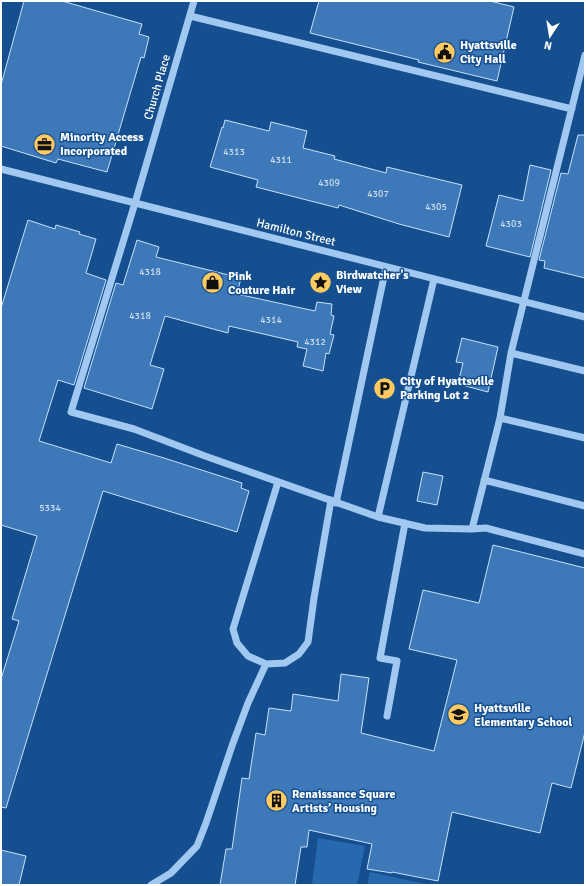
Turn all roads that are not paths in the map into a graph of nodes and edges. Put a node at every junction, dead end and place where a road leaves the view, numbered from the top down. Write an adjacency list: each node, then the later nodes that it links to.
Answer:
1 (194, 1): 2 (street, Church Place)
2 (190, 16): 4 (street); 6 (street, Church Place)
3 (585, 55): 4 (street)
4 (572, 109): 9 (street)
5 (1, 169): 6 (street, Hamilton Street)
6 (135, 203): 7 (street, Hamilton Street); 16 (street, Church Place)
7 (386, 267): 8 (street, Hamilton Street); 17 (street)
8 (434, 279): 9 (street, Hamilton Street); 19 (street)
9 (525, 301): 10 (street, Hamilton Street); 11 (street)
10 (585, 317)
11 (511, 353): 12 (street); 13 (street)
12 (585, 371)
13 (500, 418): 14 (street); 15 (street)
14 (585, 438)
15 (484, 480): 18 (street); 21 (street)
16 (278, 482): 17 (street); 23 (street)
17 (334, 502): 19 (street); 23 (street)
18 (585, 506)
19 (378, 517): 20 (street)
20 (405, 523): 21 (street); 24 (street)
21 (472, 529): 22 (street)
22 (585, 554)
23 (266, 664): 25 (street)
24 (387, 716)
25 (151, 885)

